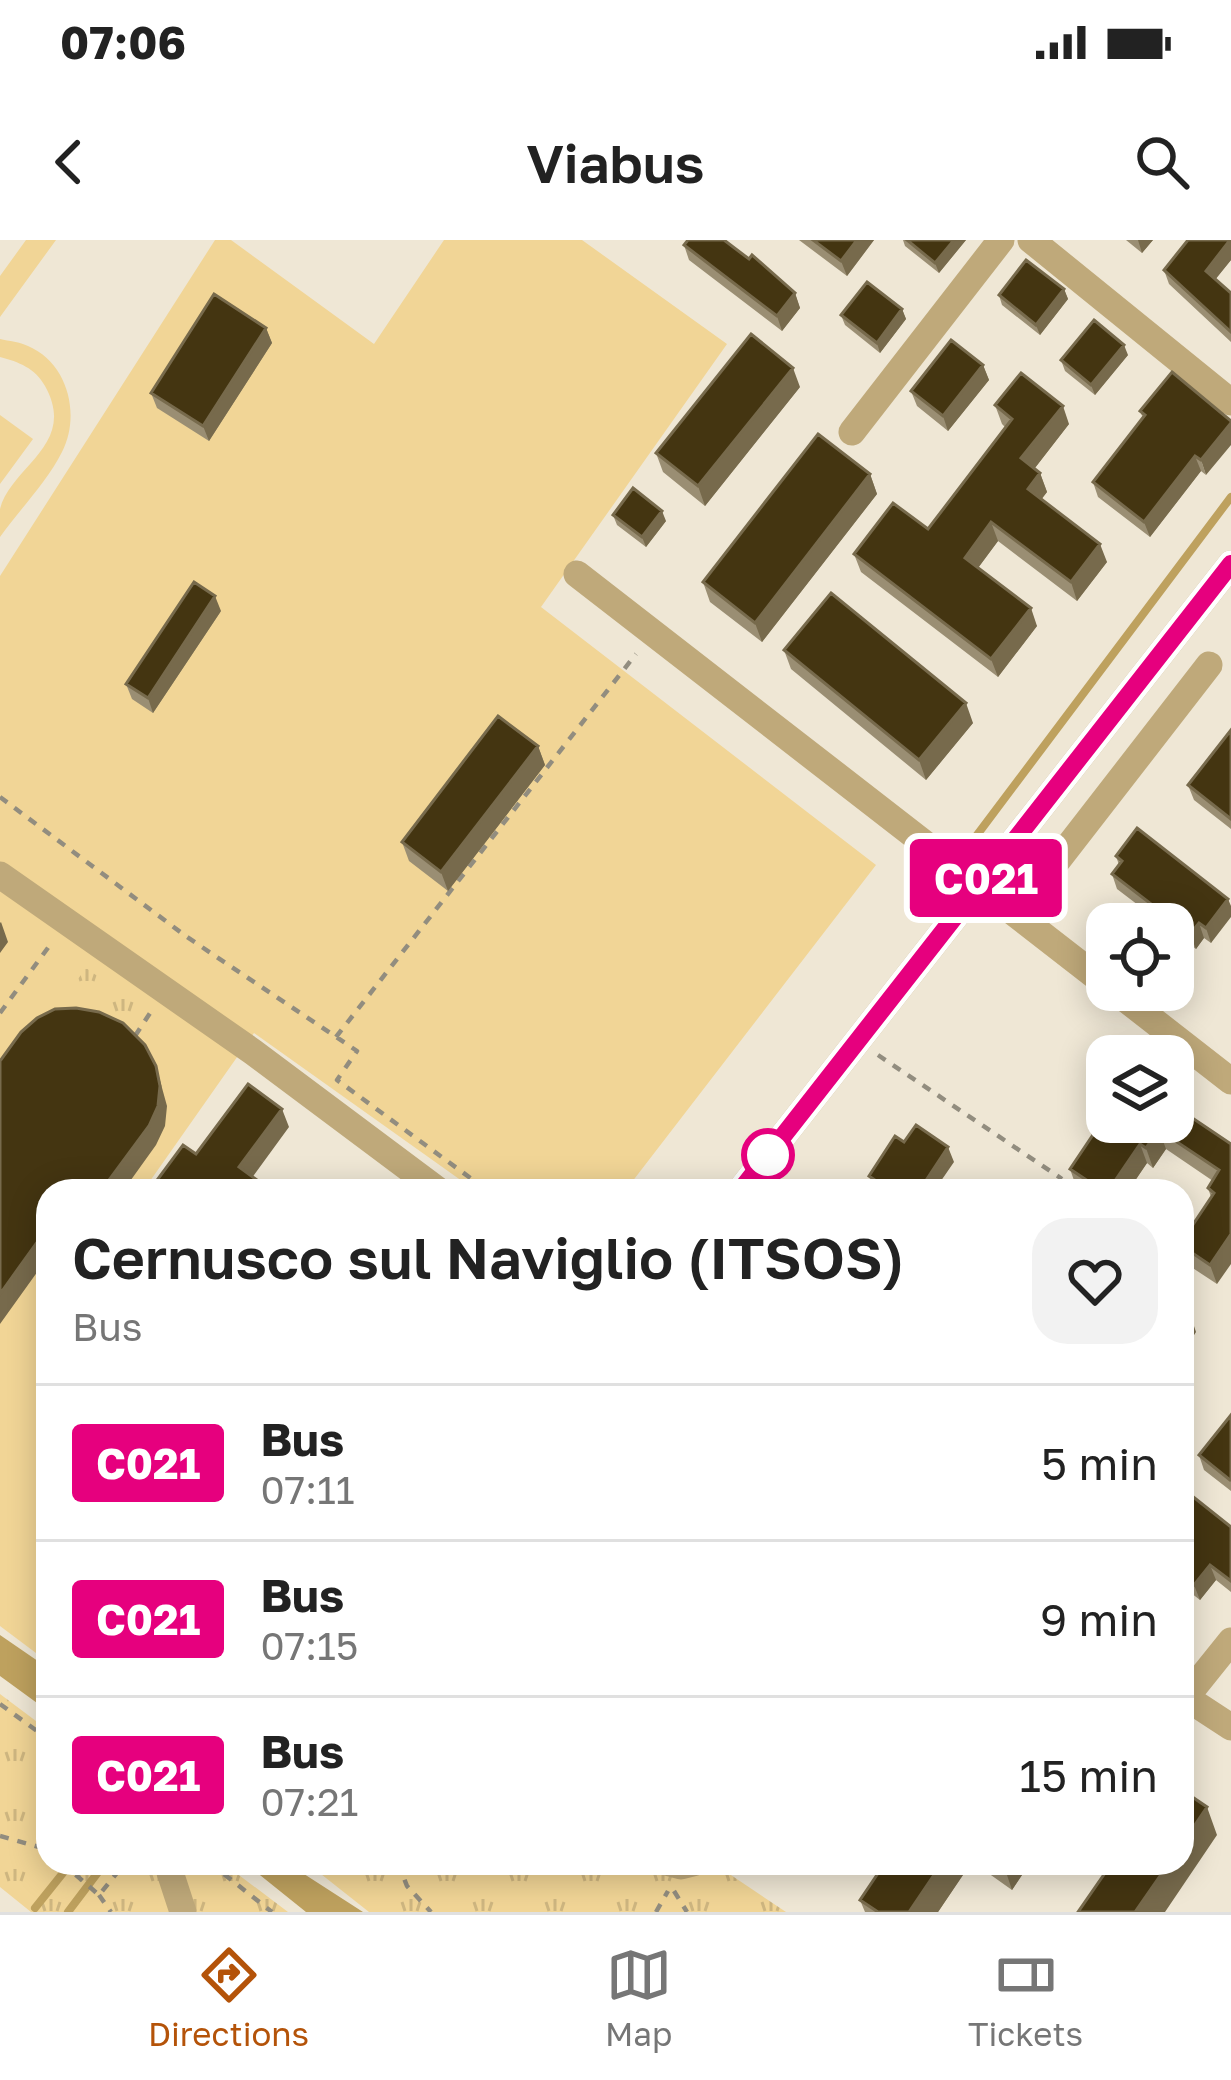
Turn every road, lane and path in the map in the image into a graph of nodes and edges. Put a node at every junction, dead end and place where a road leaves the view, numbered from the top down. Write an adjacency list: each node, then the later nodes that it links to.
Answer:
1 (1001, 240): 4 (street)
2 (1031, 240): 3 (street)
3 (1231, 402)
4 (852, 432)
5 (1231, 564): 11 (street)
6 (577, 574): 11 (street)
7 (639, 650): 18 (path)
8 (1209, 665): 12 (street)
9 (0, 797): 18 (path)
10 (0, 875): 13 (street)
11 (980, 886): 12 (street); 24 (street)
12 (1016, 914): 14 (street)
13 (67, 922): 15 (street); 17 (path)
14 (1086, 968)
15 (165, 991): 19 (path); 22 (street)
16 (1141, 1011): 21 (street)
17 (0, 1013)
18 (336, 1037): 23 (path)
19 (130, 1043)
20 (872, 1052): 25 (path)
21 (1231, 1081)
22 (423, 1179)
23 (472, 1179)
24 (749, 1179)
25 (1062, 1179)
26 (1231, 1641): 27 (street)
27 (1194, 1684)
28 (1194, 1703): 30 (street)
29 (0, 1704): 31 (path)
30 (1231, 1727)
31 (36, 1730)
32 (0, 1836): 33 (path)
33 (36, 1844)
34 (76, 1875): 40 (path)
35 (115, 1875): 40 (path)
36 (171, 1875): 42 (street)
37 (225, 1875): 43 (path)
38 (403, 1875): 44 (path)
39 (670, 1875): 45 (path)
40 (99, 1894): 41 (path)
41 (111, 1912)
42 (183, 1912)
43 (272, 1912)
44 (431, 1912)
45 (656, 1912)

